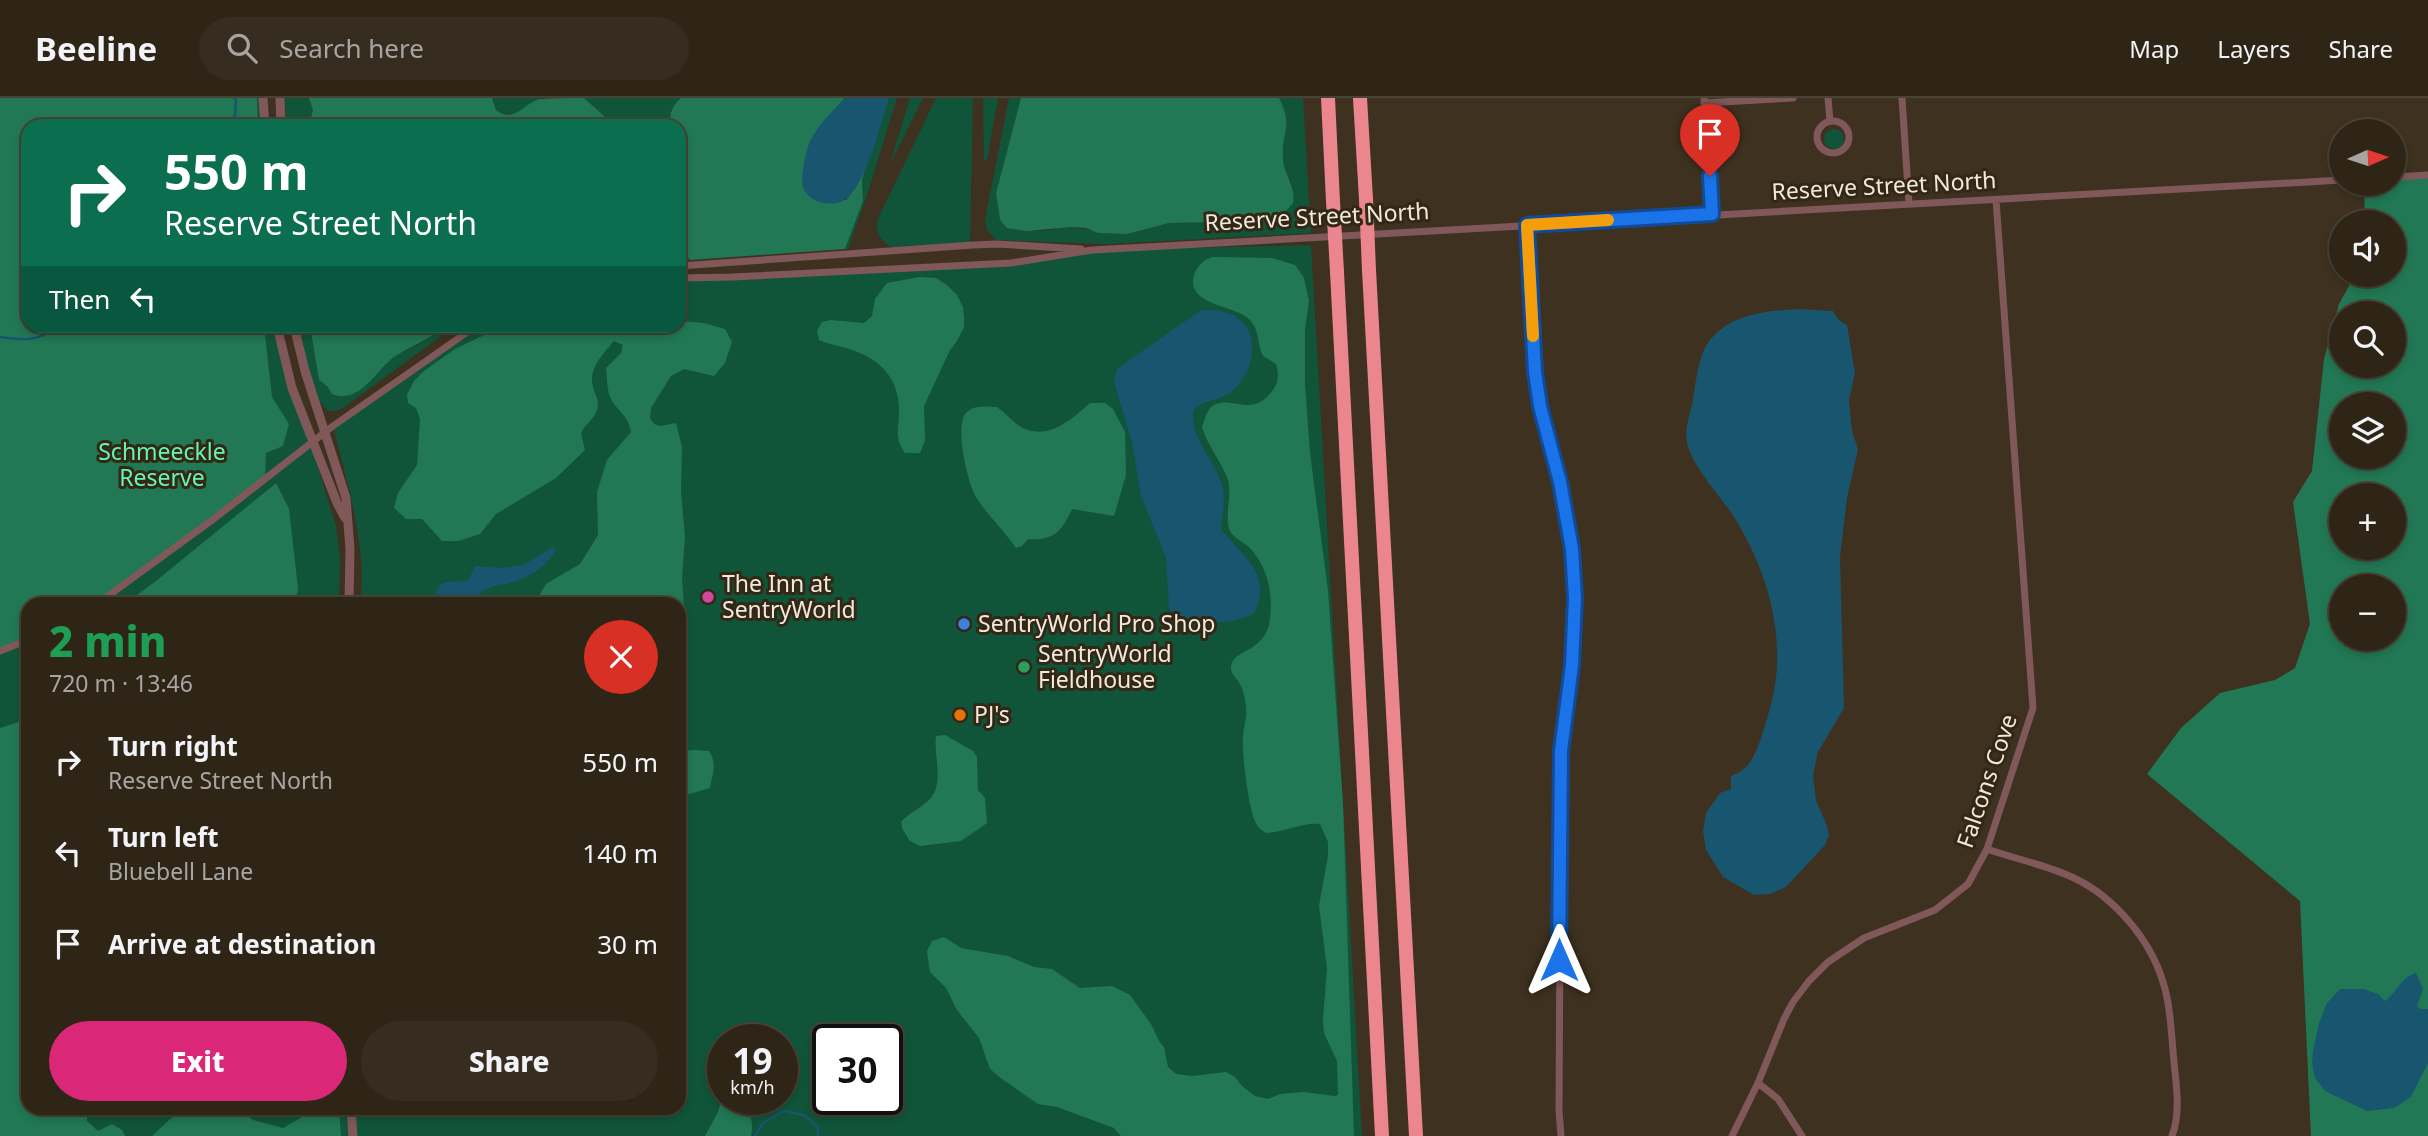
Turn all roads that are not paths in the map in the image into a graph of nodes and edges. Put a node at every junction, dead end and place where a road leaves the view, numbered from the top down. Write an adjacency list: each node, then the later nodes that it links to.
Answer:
1 (263, 98): 9 (street)
2 (280, 98): 10 (street)
3 (1328, 98): 36 (highway, bridge)
4 (1360, 98): 37 (highway, bridge)
5 (1793, 98): 8 (street)
6 (1828, 98): 11 (street)
7 (1902, 98): 16 (street)
8 (1704, 100): 17 (street)
9 (264, 119)
10 (281, 119)
11 (1830, 121): 11 (street)
12 (2428, 175): 13 (street)
13 (2406, 176)
14 (2329, 181): 15 (street, Reserve Street North)
15 (1996, 200): 16 (street, Reserve Street North); 32 (street, Falcons Cove)
16 (1909, 204): 17 (street, Reserve Street North)
17 (1712, 214): 18 (street, Reserve Street North)
18 (1527, 225): 19 (street, Reserve Street North); 38 (street)
19 (1093, 250): 20 (street, Reserve Street North); 21 (street, Reserve Street North)
20 (686, 266)
21 (686, 278)
22 (278, 333): 26 (street)
23 (296, 333): 25 (street)
24 (462, 333): 25 (street)
25 (324, 433): 26 (street); 27 (street)
26 (313, 441): 27 (street); 28 (street)
27 (346, 519): 29 (street)
28 (107, 597)
29 (349, 597)
30 (21, 643): 31 (street)
31 (0, 651)
32 (1987, 849): 33 (street, Falcons Cove); 41 (street)
33 (1758, 1083): 39 (street, Falcons Cove); 40 (street)
34 (352, 1115): 35 (street)
35 (353, 1136)
36 (1382, 1136)
37 (1416, 1136)
38 (1561, 1136)
39 (1732, 1136)
40 (1802, 1136)
41 (2172, 1136)

